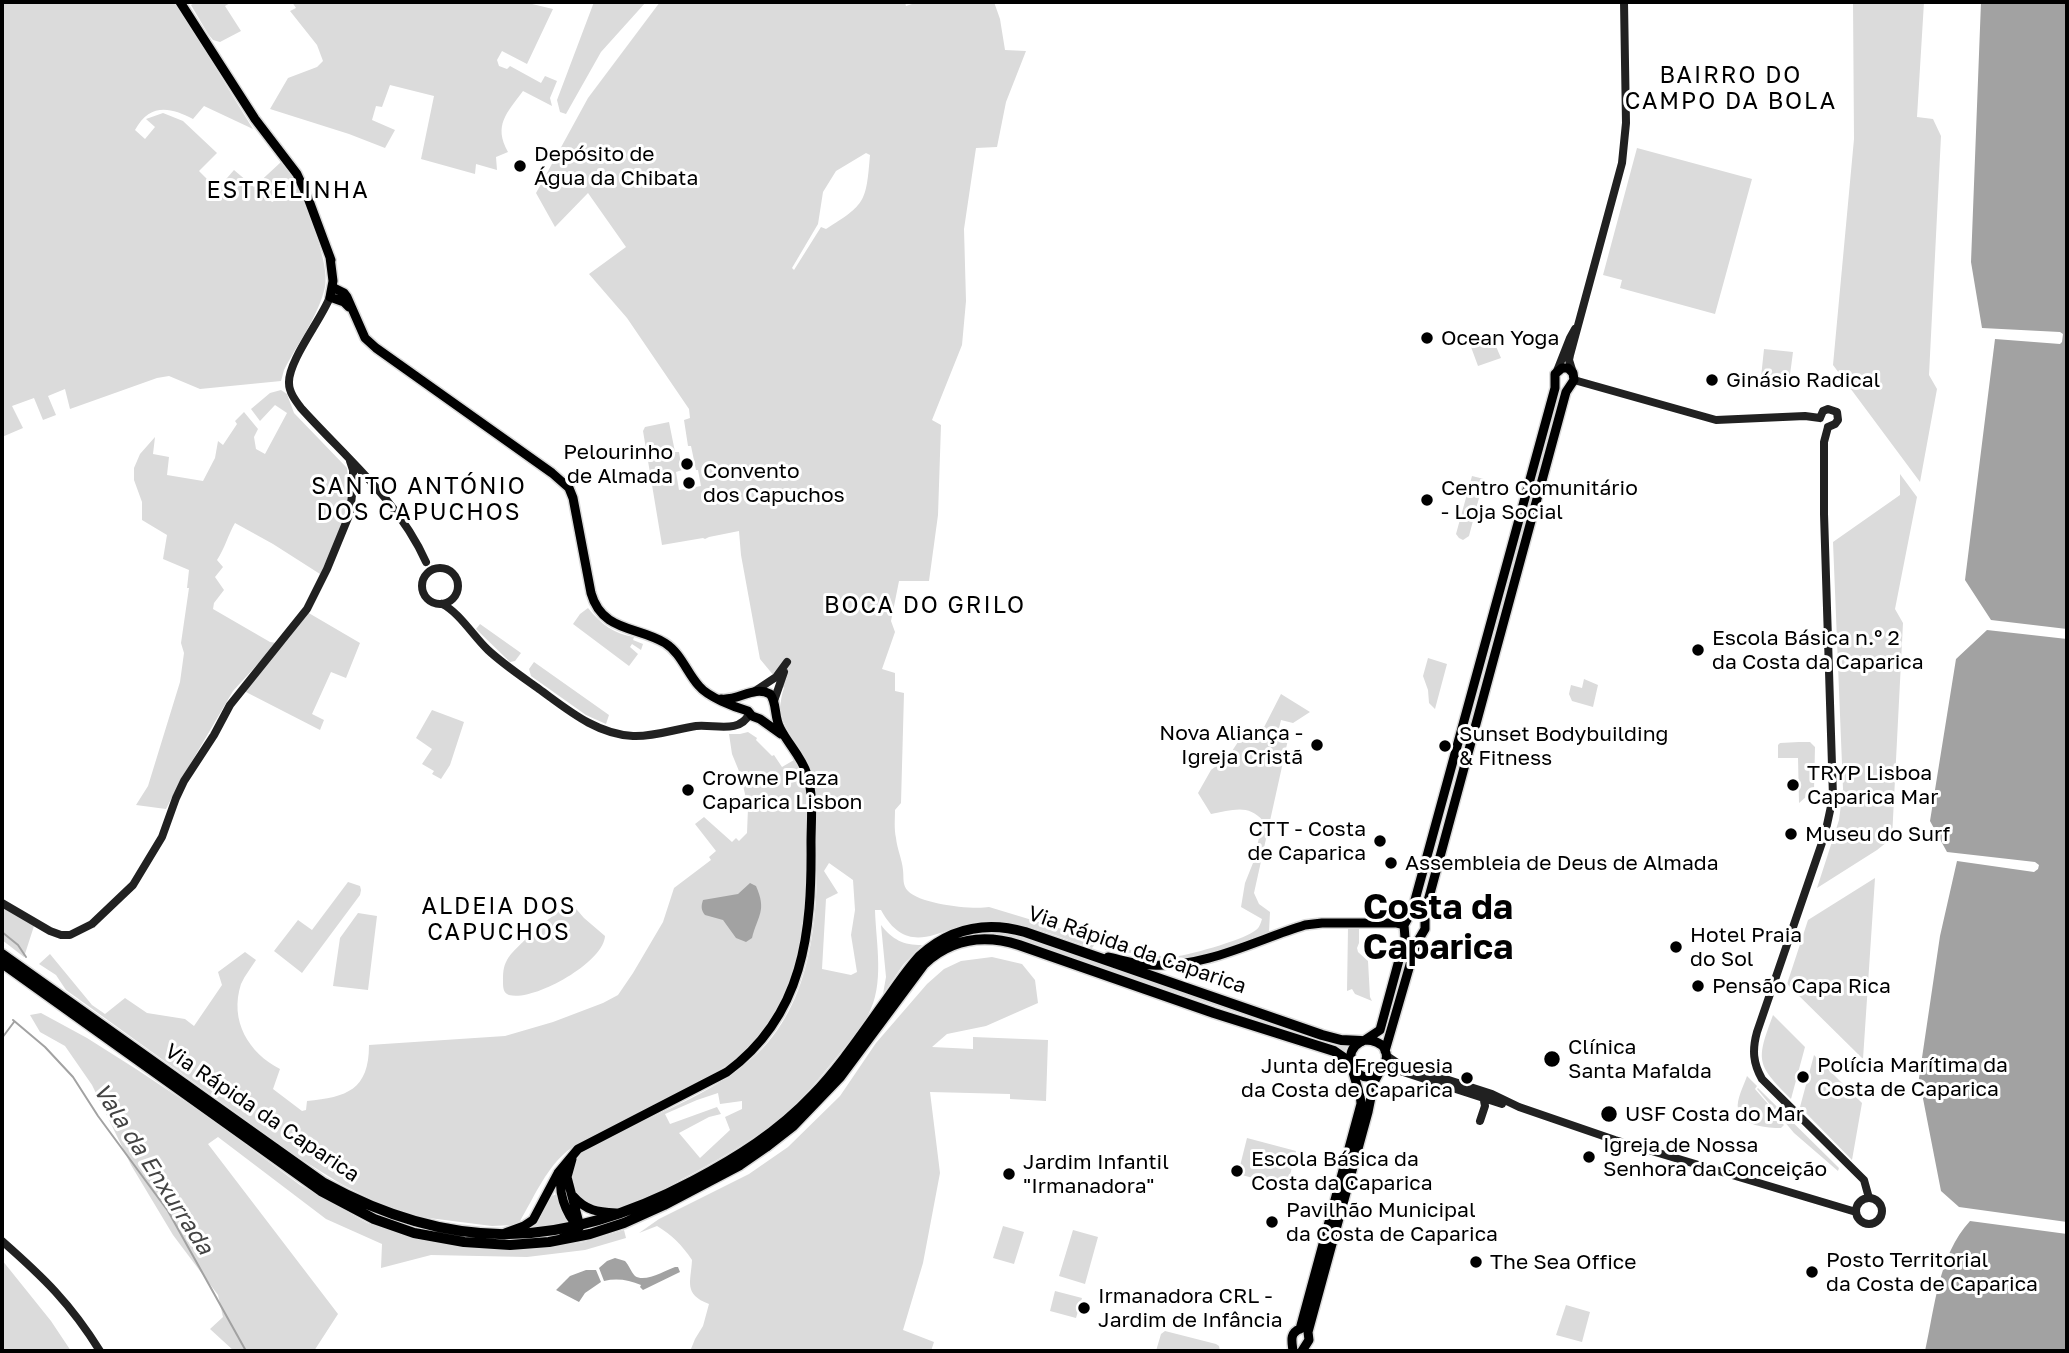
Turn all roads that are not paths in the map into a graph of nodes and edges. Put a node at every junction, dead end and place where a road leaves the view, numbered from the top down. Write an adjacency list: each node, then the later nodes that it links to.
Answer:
1 (180, 2): 3 (main road)
2 (1624, 3): 4 (main road)
3 (331, 292): 10 (main road); 18 (main road)
4 (1579, 323): 5 (main road); 5 (main road)
5 (1568, 349): 6 (main road); 7 (main road)
6 (1556, 377): 7 (main road); 7 (main road); 24 (main road)
7 (1572, 380): 8 (main road); 23 (main road)
8 (1820, 418): 9 (main road); 9 (main road)
9 (1828, 426): 40 (main road)
10 (357, 479): 11 (main road); 22 (main road)
11 (426, 562): 12 (main road); 13 (main road)
12 (437, 568): 13 (main road); 14 (main road)
13 (424, 577): 15 (main road)
14 (452, 600): 15 (main road); 16 (main road)
15 (443, 604): 16 (main road)
16 (455, 613): 20 (main road)
17 (754, 692): 18 (main road); 19 (main road); 19 (main road); 20 (main road)
18 (721, 699): 20 (main road)
19 (774, 706): 20 (main road); 21 (main road)
20 (754, 716): 21 (main road)
21 (785, 737): 37 (main road)
22 (2, 903)
23 (1423, 922): 24 (main road); 26 (main road)
24 (1406, 925): 25 (main road); 26 (main road); 32 (main road)
25 (1033, 934): 32 (highway, Via Rápida da Caparica); 43 (highway, Via Rápida da Caparica)
26 (1423, 934): 33 (main road)
27 (2, 946): 31 (highway)
28 (2, 954): 31 (highway, Via Rápida da Caparica)
29 (2, 963): 31 (highway, Via Rápida da Caparica)
30 (2, 968): 31 (highway)
31 (21, 972): 46 (highway, Via Rápida da Caparica); 47 (highway, Via Rápida da Caparica)
32 (1363, 1040): 33 (main road); 34 (main road)
33 (1386, 1053): 35 (main road); 36 (main road)
34 (1351, 1064): 35 (main road); 45 (highway, Via Rápida da Caparica); 49 (main road)
35 (1380, 1072): 36 (main road); 49 (main road)
36 (1481, 1098): 42 (main road)
37 (587, 1143): 38 (main road); 39 (main road)
38 (570, 1157): 39 (main road); 41 (main road)
39 (565, 1189): 41 (main road); 43 (main road); 44 (main road)
40 (1869, 1198): 42 (main road); 42 (main road)
41 (544, 1200): 46 (main road)
42 (1856, 1212)
43 (622, 1214): 44 (highway, Via Rápida da Caparica)
44 (578, 1222): 45 (main road); 46 (highway, Via Rápida da Caparica); 47 (main road)
45 (604, 1230): 47 (highway, Via Rápida da Caparica)
46 (503, 1234)
47 (558, 1241)
48 (2, 1242): 52 (main road)
49 (1304, 1331): 50 (main road); 51 (main road)
50 (1293, 1340): 51 (main road); 53 (main road)
51 (1304, 1348)
52 (100, 1351)
53 (1293, 1351)

